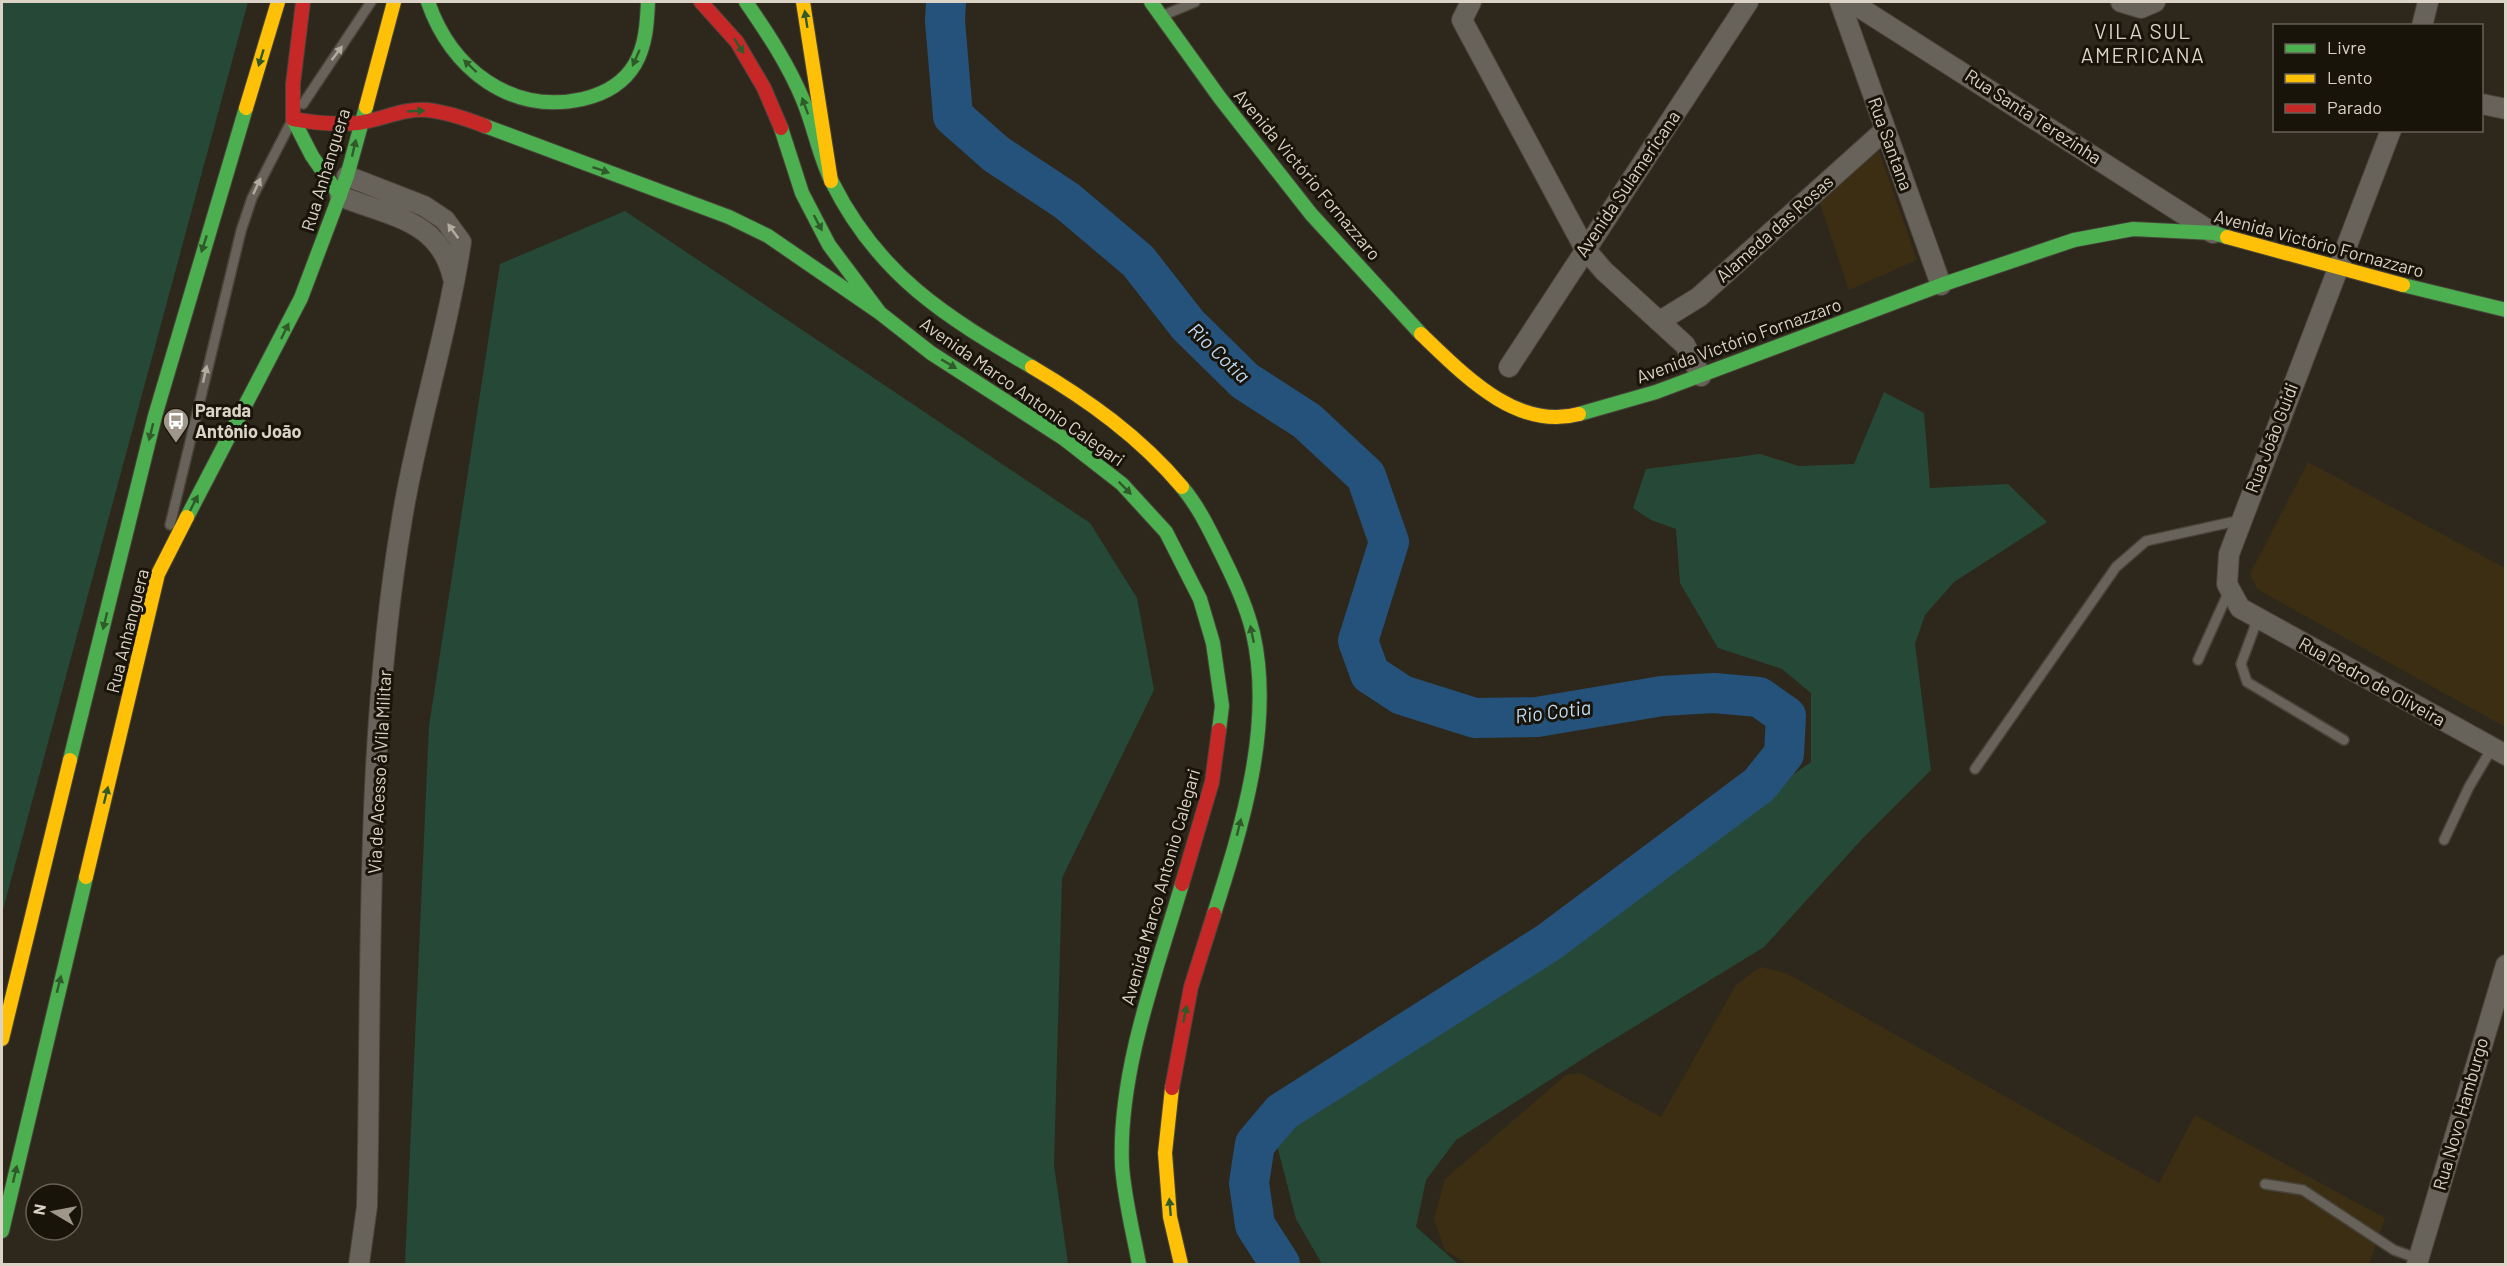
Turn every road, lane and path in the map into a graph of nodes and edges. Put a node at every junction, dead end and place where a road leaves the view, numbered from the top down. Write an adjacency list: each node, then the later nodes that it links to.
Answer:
1 (278, 2): 50 (main road, Rua Anhanguera, one-way to 50)
2 (303, 2): 23 (main road)
3 (371, 2): 23 (lane, one-way to 3)
4 (394, 2): 24 (main road, Rua Anhanguera)
5 (428, 2): 6 (main road, one-way to 5)
6 (648, 2)
7 (701, 2): 36 (main road, Avenida Marco Antonio Calegari, one-way to 36)
8 (746, 2): 28 (main road, Avenida Marco Antonio Calegari, one-way to 8)
9 (803, 2): 28 (main road, one-way to 9)
10 (1151, 2): 19 (main road, Avenida Victório Fornazzaro)
11 (1195, 2): 19 (lane)
12 (1471, 2): 31 (street)
13 (1748, 2): 31 (street, Avenida Sulamericana)
14 (1840, 2): 25 (street, Rua Santana)
15 (1851, 2): 30 (street, Rua Santa Terezinha)
16 (2155, 2): 18 (street)
17 (2428, 2): 20 (street)
18 (2128, 5)
19 (1161, 16): 39 (main road, Avenida Victório Fornazzaro)
20 (2422, 24)
21 (2483, 104): 22 (street)
22 (2505, 109)
23 (293, 119): 24 (main road); 29 (main road); 41 (lane, one-way to 23)
24 (360, 123): 27 (main road, Rua Anhanguera, one-way to 24); 36 (main road, one-way to 36)
25 (1885, 130): 33 (street, Rua Santana); 37 (street, Alameda das Rosas)
26 (2390, 132): 32 (street, Rua João Guidi)
27 (347, 176): 29 (main road, Rua Anhanguera); 34 (street, Via de Acesso à Vila Militar, one-way to 27)
28 (831, 181): 56 (main road, Avenida Marco Antonio Calegari, one-way to 28)
29 (340, 196): 34 (street, Via de Acesso à Vila Militar); 41 (main road, Rua Anhanguera, one-way to 29)
30 (2214, 233): 32 (main road, Avenida Victório Fornazzaro); 33 (main road, Avenida Victório Fornazzaro)
31 (1585, 249): 37 (street); 38 (street, Avenida Sulamericana)
32 (2338, 269): 35 (main road, Avenida Victório Fornazzaro); 40 (street, Rua João Guidi)
33 (1941, 285): 39 (main road, Avenida Victório Fornazzaro)
34 (454, 286): 54 (street, Via de Acesso à Vila Militar)
35 (2505, 310)
36 (880, 314): 55 (main road, Avenida Marco Antonio Calegari, one-way to 55)
37 (1660, 321): 39 (street)
38 (1509, 367)
39 (1701, 376)
40 (2241, 520): 42 (street, Rua João Guidi); 47 (lane)
41 (158, 574): 52 (main road, Rua Anhanguera, one-way to 41)
42 (2229, 591): 43 (street, Rua Pedro de Oliveira); 44 (lane)
43 (2258, 618): 45 (lane); 46 (street, Rua Pedro de Oliveira)
44 (2198, 660)
45 (2344, 740)
46 (2498, 751): 48 (lane)
47 (1975, 769)
48 (2444, 840)
49 (2505, 970): 53 (street, Rua Novo Hamburgo)
50 (2, 1039)
51 (2265, 1184): 53 (lane)
52 (2, 1231)
53 (2418, 1262)
54 (359, 1264)
55 (1138, 1264)
56 (1181, 1264)

